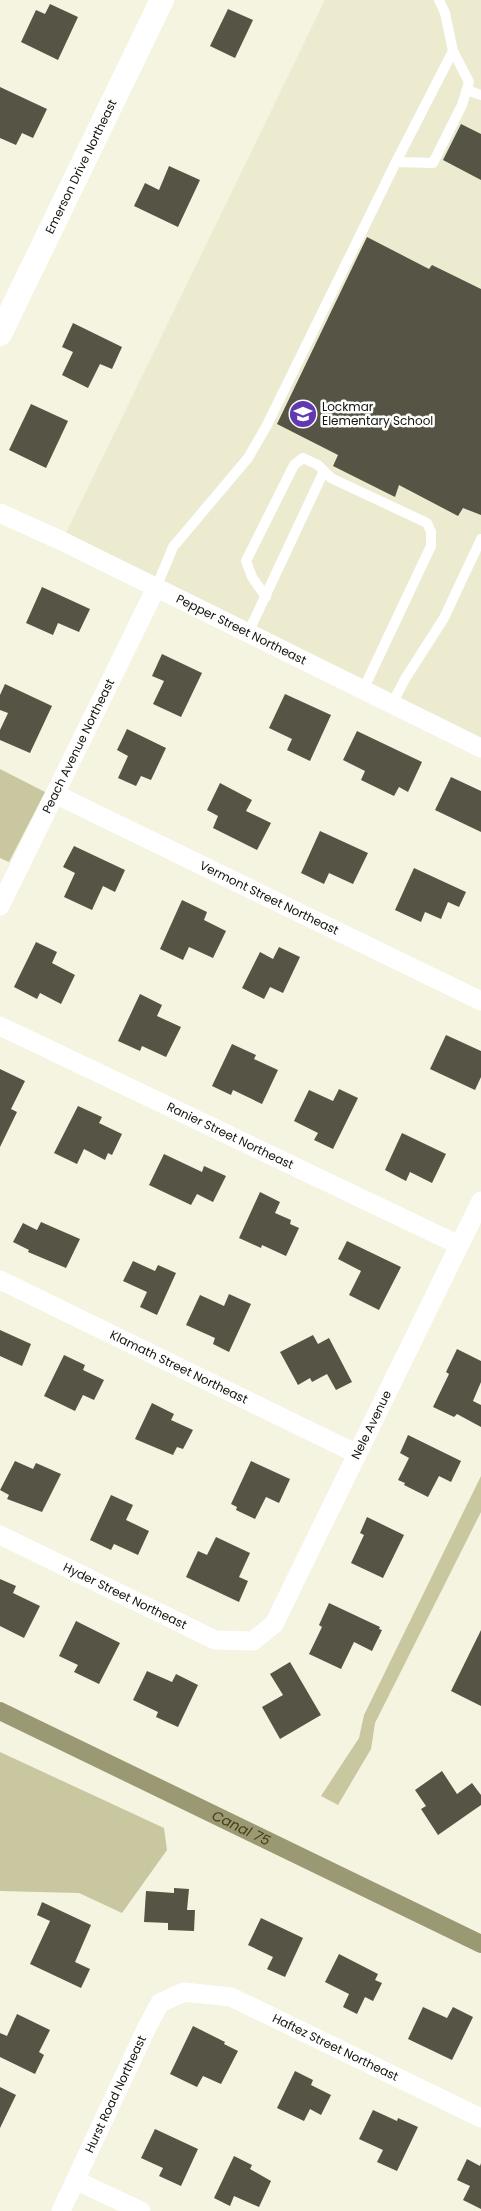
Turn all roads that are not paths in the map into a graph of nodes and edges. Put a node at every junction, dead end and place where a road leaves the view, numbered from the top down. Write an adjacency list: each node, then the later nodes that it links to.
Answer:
1 (162, 0): 7 (street, Emerson Drive Northeast)
2 (439, 0): 3 (lane)
3 (453, 51): 4 (lane); 6 (lane)
4 (467, 90): 5 (lane); 6 (lane)
5 (481, 95)
6 (396, 162): 11 (lane)
7 (0, 334)
8 (324, 471): 12 (lane); 12 (lane); 14 (lane)
9 (0, 513): 11 (street, Pepper Street Northeast)
10 (481, 539): 15 (lane)
11 (156, 588): 13 (street, Pepper Street Northeast); 17 (street, Peach Avenue Northeast)
12 (266, 597): 13 (lane)
13 (248, 633): 14 (street, Pepper Street Northeast)
14 (363, 690): 15 (street, Pepper Street Northeast)
15 (392, 704): 16 (street, Pepper Street Northeast)
16 (481, 748)
17 (55, 794): 18 (street, Peach Avenue Northeast); 19 (street, Vermont Street Northeast)
18 (0, 906)
19 (481, 1002)
20 (0, 1026): 22 (street, Ranier Street Northeast)
21 (481, 1201): 22 (street, Nele Avenue)
22 (459, 1245): 24 (street, Nele Avenue)
23 (0, 1280): 24 (street, Klamath Street Northeast)
24 (357, 1454): 26 (street, Nele Avenue)
25 (0, 1535): 26 (street, Hyder Street Northeast)
26 (253, 1641)
27 (184, 1992): 28 (street, Haftez Street Northeast); 29 (street, Hurst Road Northeast)
28 (481, 2118)
29 (76, 2181): 30 (street, Hurst Road Northeast); 31 (street)
30 (61, 2211)
31 (140, 2211)

